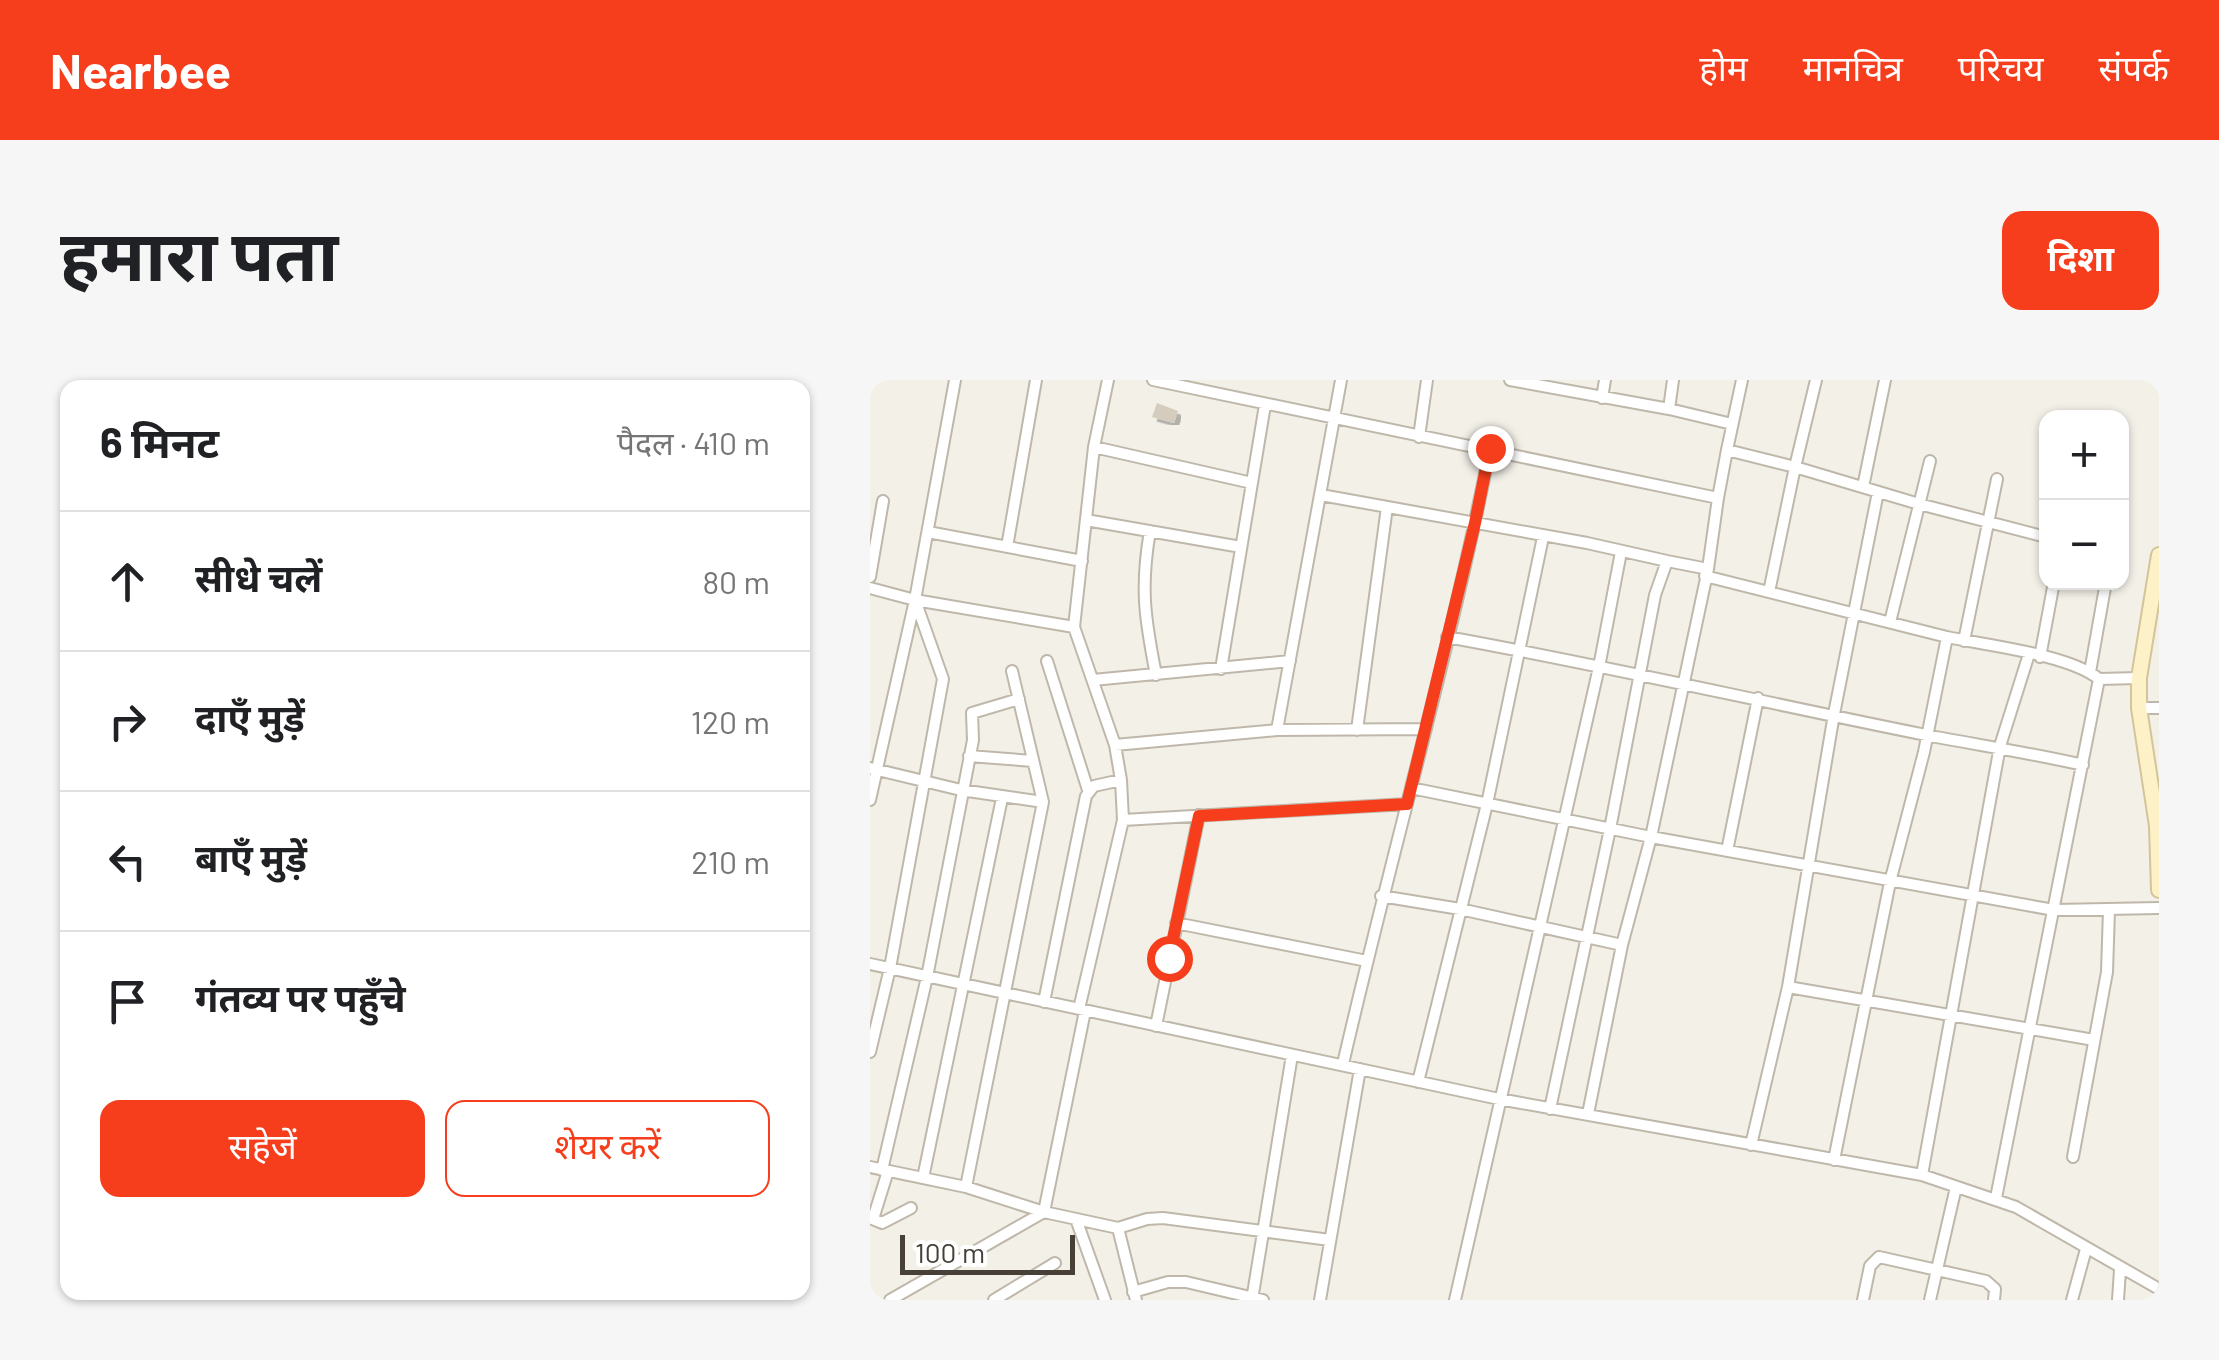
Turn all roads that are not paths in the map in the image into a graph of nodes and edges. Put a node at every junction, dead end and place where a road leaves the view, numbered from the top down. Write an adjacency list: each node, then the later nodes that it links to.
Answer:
1 (956, 380): 38 (street)
2 (1036, 380): 41 (street)
3 (1108, 380): 20 (street)
4 (1153, 380): 13 (street)
5 (1341, 380): 17 (street)
6 (1427, 380): 19 (street)
7 (1510, 380): 14 (street)
8 (1605, 380): 14 (street)
9 (1673, 380): 16 (street)
10 (1742, 380): 18 (street)
11 (1816, 380): 24 (street)
12 (1884, 380): 27 (street)
13 (1186, 384): 15 (street)
14 (1602, 398): 16 (street)
15 (1265, 406): 17 (street); 26 (street)
16 (1668, 408): 18 (street)
17 (1334, 420): 19 (street); 29 (street)
18 (1732, 424): 22 (street)
19 (1419, 437): 21 (street)
20 (1094, 448): 26 (street); 34 (street)
21 (1490, 448): 30 (street); 35 (street)
22 (1727, 450): 24 (street); 30 (street)
23 (1930, 462): 32 (street)
24 (1796, 467): 27 (street); 52 (street)
25 (1997, 478): 36 (street)
26 (1252, 484): 42 (street)
27 (1862, 487): 28 (street)
28 (1878, 492): 32 (street); 54 (street)
29 (1321, 495): 33 (street); 63 (street)
30 (1718, 498): 47 (street)
31 (883, 501): 48 (street)
32 (1919, 504): 36 (street); 55 (street)
33 (1387, 507): 35 (street); 80 (street)
34 (1086, 520): 37 (street); 44 (street)
35 (1475, 523): 40 (street); 57 (street)
36 (1988, 524): 39 (street); 59 (street)
37 (1150, 531): 42 (street); 68 (street)
38 (928, 532): 41 (street); 53 (street)
39 (2039, 535)
40 (1543, 537): 43 (street); 60 (street)
41 (1007, 547): 44 (street)
42 (1241, 547): 65 (street)
43 (1621, 552): 45 (street); 64 (street)
44 (1082, 560): 56 (street)
45 (1667, 561): 47 (street); 67 (street)
46 (2158, 561): 70 (street)
47 (1707, 572): 52 (street); 72 (street)
48 (870, 577)
49 (870, 588): 53 (street)
50 (2052, 590): 61 (street)
51 (2105, 590): 69 (street)
52 (1769, 592): 54 (street)
53 (916, 600): 56 (street); 87 (street); 88 (street)
54 (1855, 614): 55 (street); 77 (street)
55 (1890, 622): 58 (street)
56 (1074, 627): 71 (street)
57 (1447, 637): 60 (street); 78 (street)
58 (1947, 637): 59 (street); 81 (street)
59 (1964, 640): 61 (street)
60 (1519, 650): 64 (street); 97 (street)
61 (2034, 656): 69 (street); 83 (street)
62 (1047, 662): 92 (street)
63 (1290, 662): 65 (street); 79 (street)
64 (1599, 667): 67 (street); 100 (street)
65 (1221, 669): 68 (street)
66 (1012, 672): 74 (street)
67 (1640, 673): 72 (street); 102 (street)
68 (1156, 675): 71 (street)
69 (2095, 676): 70 (street); 86 (street)
70 (2138, 678): 75 (street)
71 (1093, 680): 82 (street)
72 (1684, 682): 73 (street); 103 (street)
73 (1758, 698): 77 (street); 104 (street)
74 (1019, 699): 84 (street); 85 (street)
75 (2139, 708): 76 (street); 101 (street)
76 (2159, 708)
77 (1834, 714): 81 (street); 105 (street)
78 (1426, 729): 80 (street); 90 (street)
79 (1277, 730): 80 (street); 82 (street)
80 (1357, 730)
81 (1928, 736): 83 (street); 107 (street)
82 (1115, 744): 89 (street)
83 (2000, 746): 86 (street); 110 (street)
84 (969, 756): 85 (street); 91 (street)
85 (1034, 761): 95 (street)
86 (2083, 765): 113 (street)
87 (874, 768): 88 (street); 94 (street)
88 (924, 779): 91 (street); 121 (street)
89 (1122, 780): 92 (street); 99 (street)
90 (1411, 788): 96 (street); 97 (street)
91 (961, 790): 93 (street); 122 (street)
92 (1088, 790): 127 (street)
93 (1002, 798): 95 (street); 123 (street)
94 (870, 800)
95 (1043, 802): 125 (street)
96 (1407, 804): 98 (street); 109 (street)
97 (1487, 804): 100 (street); 112 (street)
98 (1199, 816): 99 (street); 115 (street)
99 (1123, 820): 128 (street)
100 (1563, 820): 102 (street); 116 (street)
101 (2158, 826): 106 (street)
102 (1610, 830): 103 (street); 117 (street)
103 (1651, 837): 104 (street); 118 (street)
104 (1726, 851): 105 (street)
105 (1809, 866): 107 (street); 124 (street)
106 (2158, 879): 108 (street)
107 (1890, 882): 110 (street); 126 (street)
108 (2159, 890)
109 (1381, 896): 112 (street); 119 (street)
110 (1973, 896): 113 (street); 129 (street)
111 (2159, 908): 114 (street)
112 (1460, 910): 116 (street); 137 (street)
113 (2054, 910): 114 (street); 131 (street)
114 (2110, 910): 132 (street)
115 (1176, 924): 119 (street); 130 (street)
116 (1539, 927): 117 (street); 138 (street)
117 (1588, 938): 118 (street); 139 (street)
118 (1622, 945): 140 (street)
119 (1366, 961): 135 (street)
120 (870, 964): 121 (street)
121 (890, 968): 122 (street); 133 (street)
122 (927, 977): 123 (street); 144 (street)
123 (964, 985): 125 (street); 146 (street)
124 (1788, 987): 126 (street); 141 (street)
125 (1004, 993): 127 (street); 147 (street)
126 (1865, 1000): 129 (street); 143 (street)
127 (1044, 1002): 128 (street)
128 (1082, 1010): 130 (street); 151 (street)
129 (1952, 1014): 131 (street); 145 (street)
130 (1156, 1026): 134 (street)
131 (2029, 1028): 132 (street); 149 (street)
132 (2094, 1040): 142 (street)
133 (870, 1052)
134 (1292, 1055): 135 (street); 155 (street)
135 (1343, 1064): 136 (street)
136 (1360, 1069): 137 (street); 156 (street)
137 (1418, 1082): 138 (street)
138 (1498, 1099): 139 (street); 168 (street)
139 (1550, 1109): 140 (street)
140 (1588, 1114): 141 (street)
141 (1750, 1145): 143 (street)
142 (2073, 1156)
143 (1834, 1160): 145 (street)
144 (880, 1169): 146 (street); 152 (street)
145 (1922, 1176): 148 (street)
146 (923, 1178): 147 (street)
147 (966, 1187): 151 (street)
148 (1956, 1187): 149 (street); 159 (street)
149 (1996, 1198): 157 (street)
150 (911, 1208): 152 (street)
151 (1044, 1212): 153 (street); 164 (street)
152 (871, 1218)
153 (1076, 1219): 154 (street); 166 (street)
154 (1118, 1228): 155 (street); 162 (street)
155 (1264, 1230): 156 (street); 163 (street)
156 (1330, 1240): 167 (street)
157 (2086, 1249): 160 (street); 172 (street)
158 (1056, 1263): 165 (street)
159 (1936, 1270): 169 (street); 170 (street); 171 (street)
160 (2120, 1270): 161 (street); 173 (street)
161 (2159, 1290)
162 (1135, 1296): 163 (street)
163 (1256, 1299)
164 (890, 1300)
165 (994, 1300)
166 (1106, 1300)
167 (1320, 1300)
168 (1455, 1300)
169 (1863, 1300)
170 (1930, 1300)
171 (1994, 1300)
172 (2072, 1300)
173 (2118, 1300)

